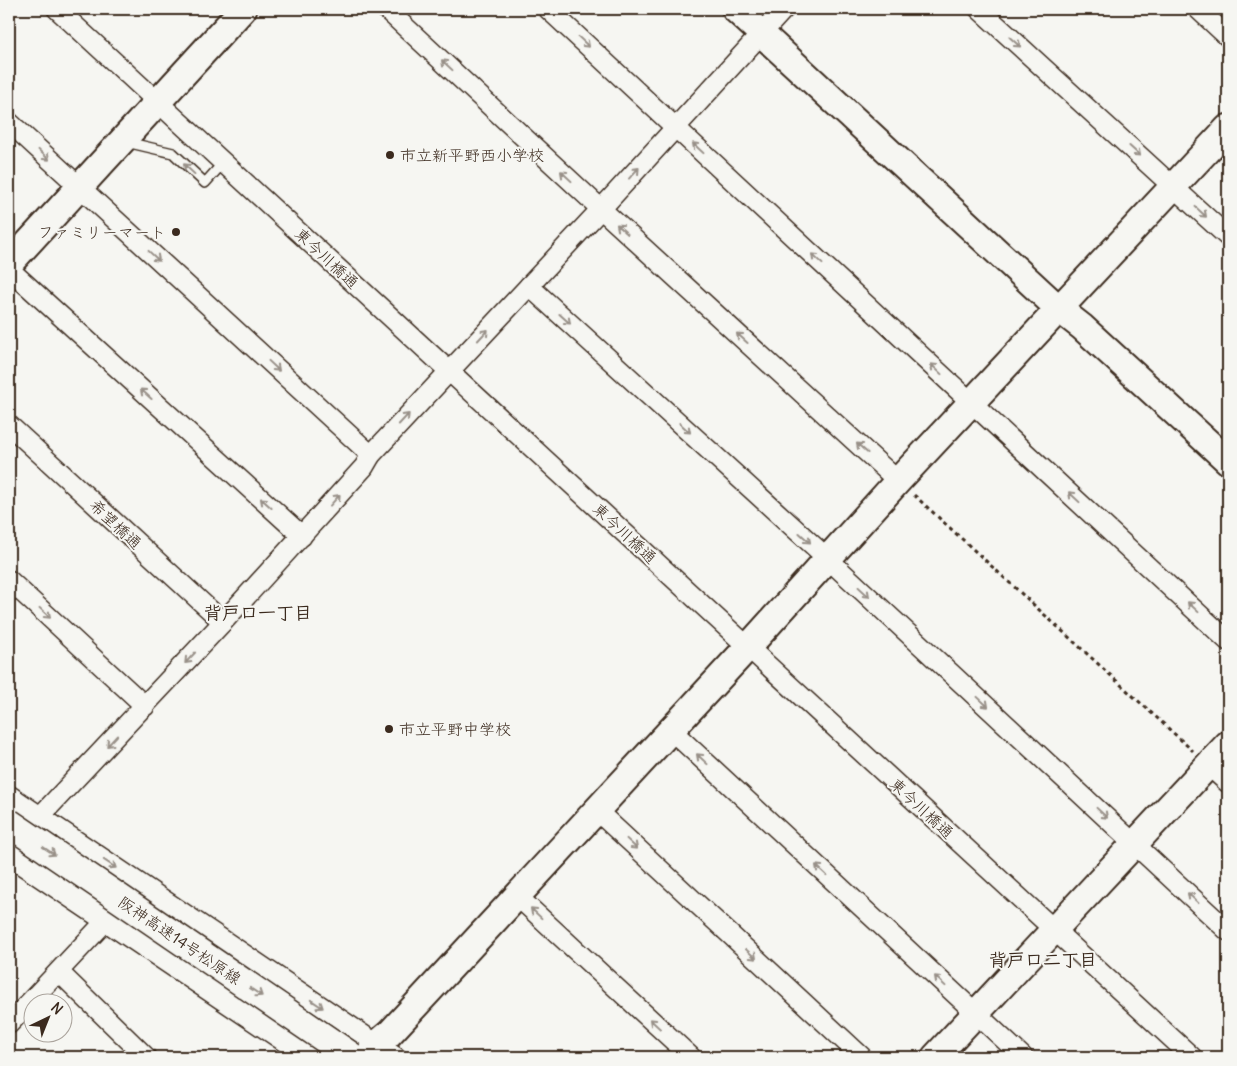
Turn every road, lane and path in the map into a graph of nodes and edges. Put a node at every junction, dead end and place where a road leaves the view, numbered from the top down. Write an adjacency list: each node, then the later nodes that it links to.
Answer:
1 (57, 9): 11 (street, 東今川橋通)
2 (386, 9): 19 (street, one-way to 2)
3 (548, 9): 13 (street, one-way to 13)
4 (735, 9): 9 (street)
5 (784, 9): 9 (street)
6 (979, 9): 17 (street, one-way to 17)
7 (1198, 9): 10 (street)
8 (239, 10): 11 (street)
9 (761, 33): 13 (street); 24 (street)
10 (1228, 37)
11 (157, 102): 15 (street); 16 (street, 東今川橋通)
12 (9, 122): 18 (street, one-way to 18)
13 (676, 127): 19 (street, one-way to 13); 26 (street, one-way to 13)
14 (1228, 128): 17 (street)
15 (121, 141): 16 (lane, one-way to 15); 18 (street)
16 (223, 163): 25 (street, 東今川橋通)
17 (1174, 186): 20 (street, one-way to 20); 24 (street)
18 (79, 187): 21 (street); 28 (street, one-way to 28)
19 (601, 209): 23 (street); 30 (street, one-way to 19)
20 (1228, 237)
21 (9, 264)
22 (9, 269): 31 (street, one-way to 22)
23 (529, 286): 25 (street, one-way to 23); 32 (street, one-way to 32)
24 (1060, 309): 26 (street); 29 (street)
25 (449, 370): 28 (street, one-way to 25); 36 (street, 東今川橋通)
26 (972, 402): 30 (street); 35 (street, one-way to 26)
27 (9, 425): 34 (street, 希望橋通)
28 (371, 455): 31 (street, one-way to 28)
29 (1228, 460)
30 (898, 481): 32 (street); 40 (path)
31 (302, 536): 34 (street)
32 (828, 558): 36 (street); 46 (street, one-way to 46)
33 (12, 591): 37 (street, one-way to 37)
34 (223, 622): 37 (street, one-way to 37)
35 (1228, 641)
36 (748, 647): 38 (street); 51 (street, 東今川橋通)
37 (145, 706): 44 (street, one-way to 44)
38 (671, 730): 43 (street); 54 (street, one-way to 38)
39 (1228, 744): 40 (street)
40 (1208, 765): 41 (street); 46 (street)
41 (1228, 783)
42 (9, 794): 44 (street)
43 (596, 810): 49 (street); 62 (street, one-way to 62)
44 (46, 812): 47 (street); 56 (street, one-way to 56)
45 (9, 823): 60 (highway, 阪神高速14号松原線, one-way to 60, bridge)
46 (1134, 843): 51 (street); 52 (street, one-way to 46)
47 (9, 851): 59 (highway, 阪神高速14号松原線)
48 (9, 860): 50 (street)
49 (517, 896): 56 (street); 61 (street, one-way to 49)
50 (102, 925): 53 (street); 58 (street)
51 (1054, 930): 54 (street); 65 (street, 東今川橋通)
52 (1228, 931)
53 (59, 972): 55 (street); 57 (street)
54 (976, 1014): 63 (street); 64 (street)
55 (9, 1024)
56 (380, 1053)
57 (146, 1057)
58 (293, 1057)
59 (315, 1057)
60 (352, 1057)
61 (691, 1057)
62 (862, 1057)
63 (935, 1057)
64 (1023, 1057)
65 (1192, 1057)

